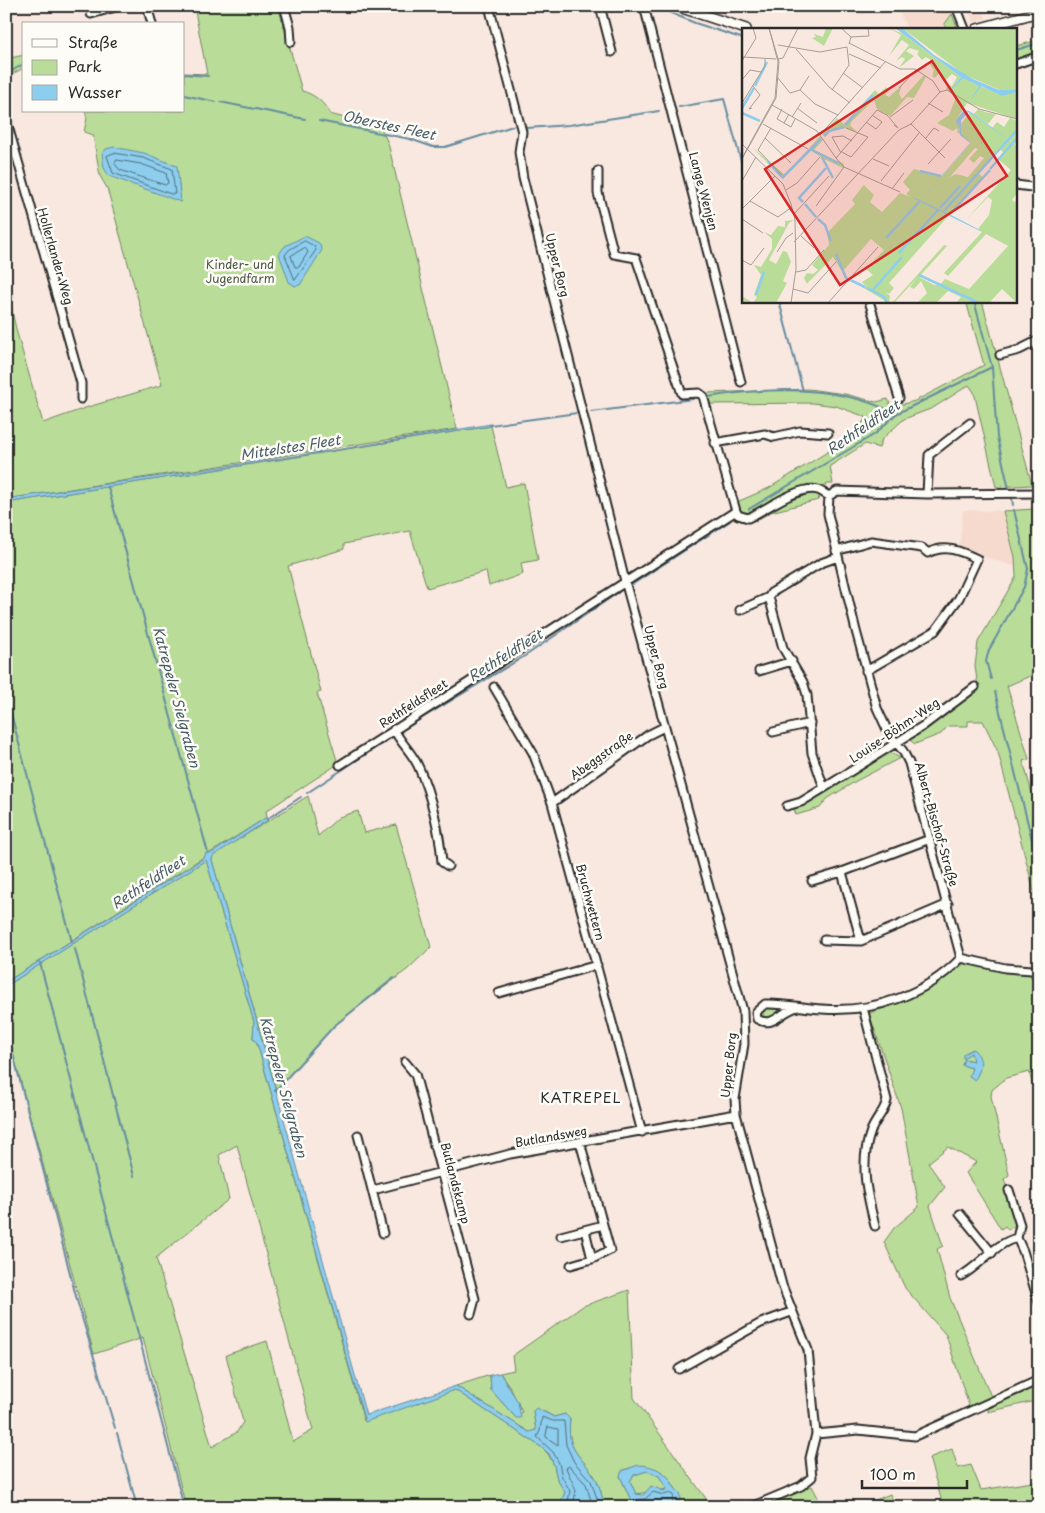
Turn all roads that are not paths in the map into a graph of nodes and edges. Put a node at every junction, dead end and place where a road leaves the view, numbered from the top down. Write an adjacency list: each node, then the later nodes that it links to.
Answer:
1 (119, 6): 11 (street)
2 (147, 6): 12 (street)
3 (284, 6): 16 (street)
4 (489, 6): 38 (street, Upper Borg)
5 (600, 6): 17 (street)
6 (644, 6): 27 (street, Lange Wenjen)
7 (676, 6): 9 (street)
8 (956, 6): 14 (street)
9 (695, 10): 13 (street)
10 (1039, 12): 15 (street)
11 (90, 14)
12 (151, 22)
13 (743, 28)
14 (965, 28)
15 (981, 28)
16 (291, 42)
17 (612, 52)
18 (1039, 56): 19 (street)
19 (1018, 63)
20 (6, 119): 29 (street, Hollerlander Weg)
21 (598, 172): 32 (street)
22 (1018, 185): 23 (street)
23 (1039, 188)
24 (869, 302): 28 (street)
25 (1039, 340): 26 (street)
26 (1000, 355)
27 (741, 382)
28 (899, 398)
29 (81, 399)
30 (970, 423): 34 (street)
31 (828, 433): 32 (street)
32 (716, 443): 36 (street)
33 (1039, 493): 34 (street)
34 (928, 494): 35 (street)
35 (828, 499): 36 (street); 37 (street, Albert-Bischof-Straße)
36 (736, 511): 38 (street, Rethfeldsfleet)
37 (837, 554): 39 (street); 43 (street, Albert-Bischof-Straße); 43 (street)
38 (625, 581): 47 (street, Upper Borg); 48 (street, Rethfeldsfleet)
39 (770, 596): 40 (street); 41 (street)
40 (740, 610)
41 (792, 661): 42 (street); 46 (street)
42 (759, 671)
43 (866, 671): 50 (street, Albert-Bischof-Straße)
44 (494, 687): 53 (street, Bruchwettern)
45 (975, 687): 50 (street, Louise-Böhm-Weg)
46 (810, 723): 49 (street); 52 (street)
47 (664, 727): 53 (street, Abeggstraße); 68 (street, Upper Borg)
48 (394, 729): 51 (street, Rethfeldsfleet); 56 (street)
49 (773, 732)
50 (896, 743): 52 (street, Louise-Böhm-Weg); 55 (street, Albert-Bischof-Straße)
51 (340, 765)
52 (824, 788): 54 (street, Louise-Böhm-Weg)
53 (552, 803): 63 (street, Bruchwettern)
54 (787, 806)
55 (930, 839): 57 (street); 59 (street, Albert-Bischof-Straße)
56 (448, 866)
57 (842, 872): 58 (street); 61 (street)
58 (812, 881)
59 (948, 904): 61 (street); 62 (street, Albert-Bischof-Straße)
60 (824, 940): 61 (street)
61 (861, 942)
62 (961, 958): 64 (street); 67 (street)
63 (596, 965): 65 (street); 72 (street, Bruchwettern)
64 (1039, 974)
65 (499, 993)
66 (798, 1007): 67 (street); 69 (street); 69 (street)
67 (863, 1008): 80 (street)
68 (743, 1011): 69 (street); 71 (street, Upper Borg)
69 (756, 1012)
70 (405, 1062): 75 (street, Butlandskamp)
71 (736, 1114): 72 (street, Butlandsweg); 90 (street, Upper Borg)
72 (642, 1132): 74 (street, Butlandsweg)
73 (358, 1135): 76 (street)
74 (580, 1142): 75 (street, Butlandsweg); 79 (street)
75 (441, 1173): 76 (street, Butlandsweg); 91 (street, Butlandskamp)
76 (373, 1190): 82 (street)
77 (1009, 1190): 84 (street)
78 (960, 1214): 85 (street)
79 (603, 1225): 81 (street); 86 (street)
80 (875, 1226)
81 (585, 1230): 83 (street); 86 (street)
82 (383, 1233)
83 (561, 1236)
84 (1017, 1238): 85 (street); 89 (street)
85 (992, 1253): 88 (street)
86 (592, 1259): 87 (street)
87 (571, 1265)
88 (961, 1276)
89 (1039, 1303)
90 (791, 1312): 92 (street); 94 (street, Upper Borg)
91 (472, 1314)
92 (679, 1369)
93 (1039, 1380): 94 (street)
94 (816, 1434): 95 (street, Upper Borg)
95 (751, 1507)

